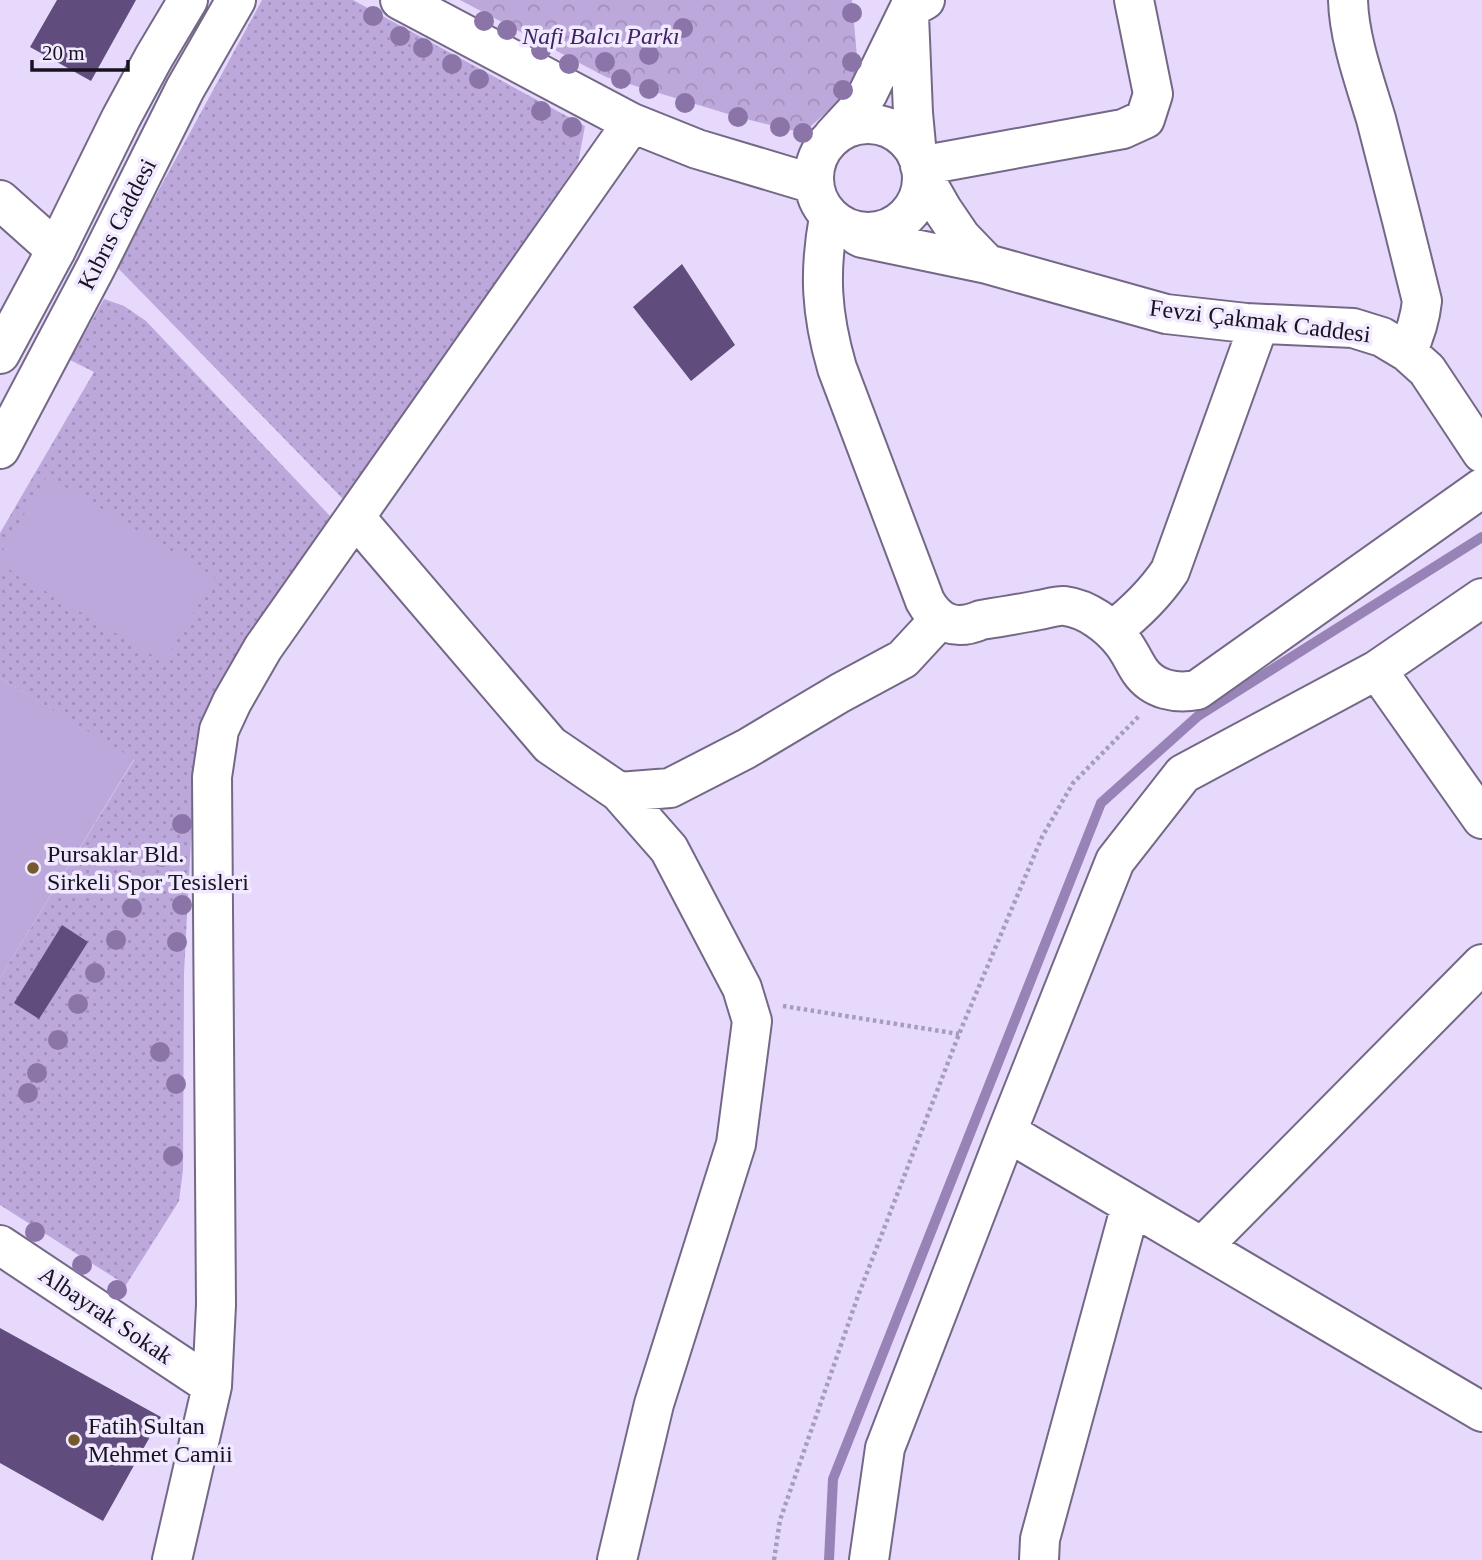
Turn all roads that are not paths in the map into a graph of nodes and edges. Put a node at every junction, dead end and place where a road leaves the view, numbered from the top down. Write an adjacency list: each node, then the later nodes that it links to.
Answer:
1 (188, 0): 12 (street)
2 (236, 0): 17 (street, Kıbrıs Caddesi)
3 (400, 0): 7 (street)
4 (1135, 0): 9 (street)
5 (1348, 0): 15 (street)
6 (914, 3): 8 (street); 9 (street)
7 (632, 123): 11 (street); 20 (street)
8 (831, 138): 9 (street); 11 (street)
9 (920, 165): 11 (street); 13 (street)
10 (0, 200): 12 (street)
11 (829, 209): 13 (street, Fevzi Çakmak Caddesi); 22 (street)
12 (56, 250): 16 (street)
13 (987, 264): 14 (street, Fevzi Çakmak Caddesi)
14 (1259, 324): 15 (street, Fevzi Çakmak Caddesi); 23 (street)
15 (1407, 352): 18 (street, Fevzi Çakmak Caddesi)
16 (0, 354)
17 (0, 449)
18 (1482, 453)
19 (1482, 488): 23 (street)
20 (355, 517): 25 (street); 32 (street)
21 (1482, 598): 24 (street)
22 (940, 619): 23 (street); 25 (street)
23 (1112, 631)
24 (1377, 670): 26 (street); 28 (street)
25 (618, 793): 35 (street)
26 (1482, 819)
27 (1482, 964): 31 (street)
28 (1007, 1132): 29 (street); 36 (street)
29 (1131, 1205): 31 (street); 37 (street)
30 (0, 1245): 32 (street, Albayrak Sokak)
31 (1202, 1247): 33 (street)
32 (212, 1386): 34 (street)
33 (1482, 1412)
34 (172, 1560)
35 (617, 1560)
36 (869, 1560)
37 (1039, 1560)

